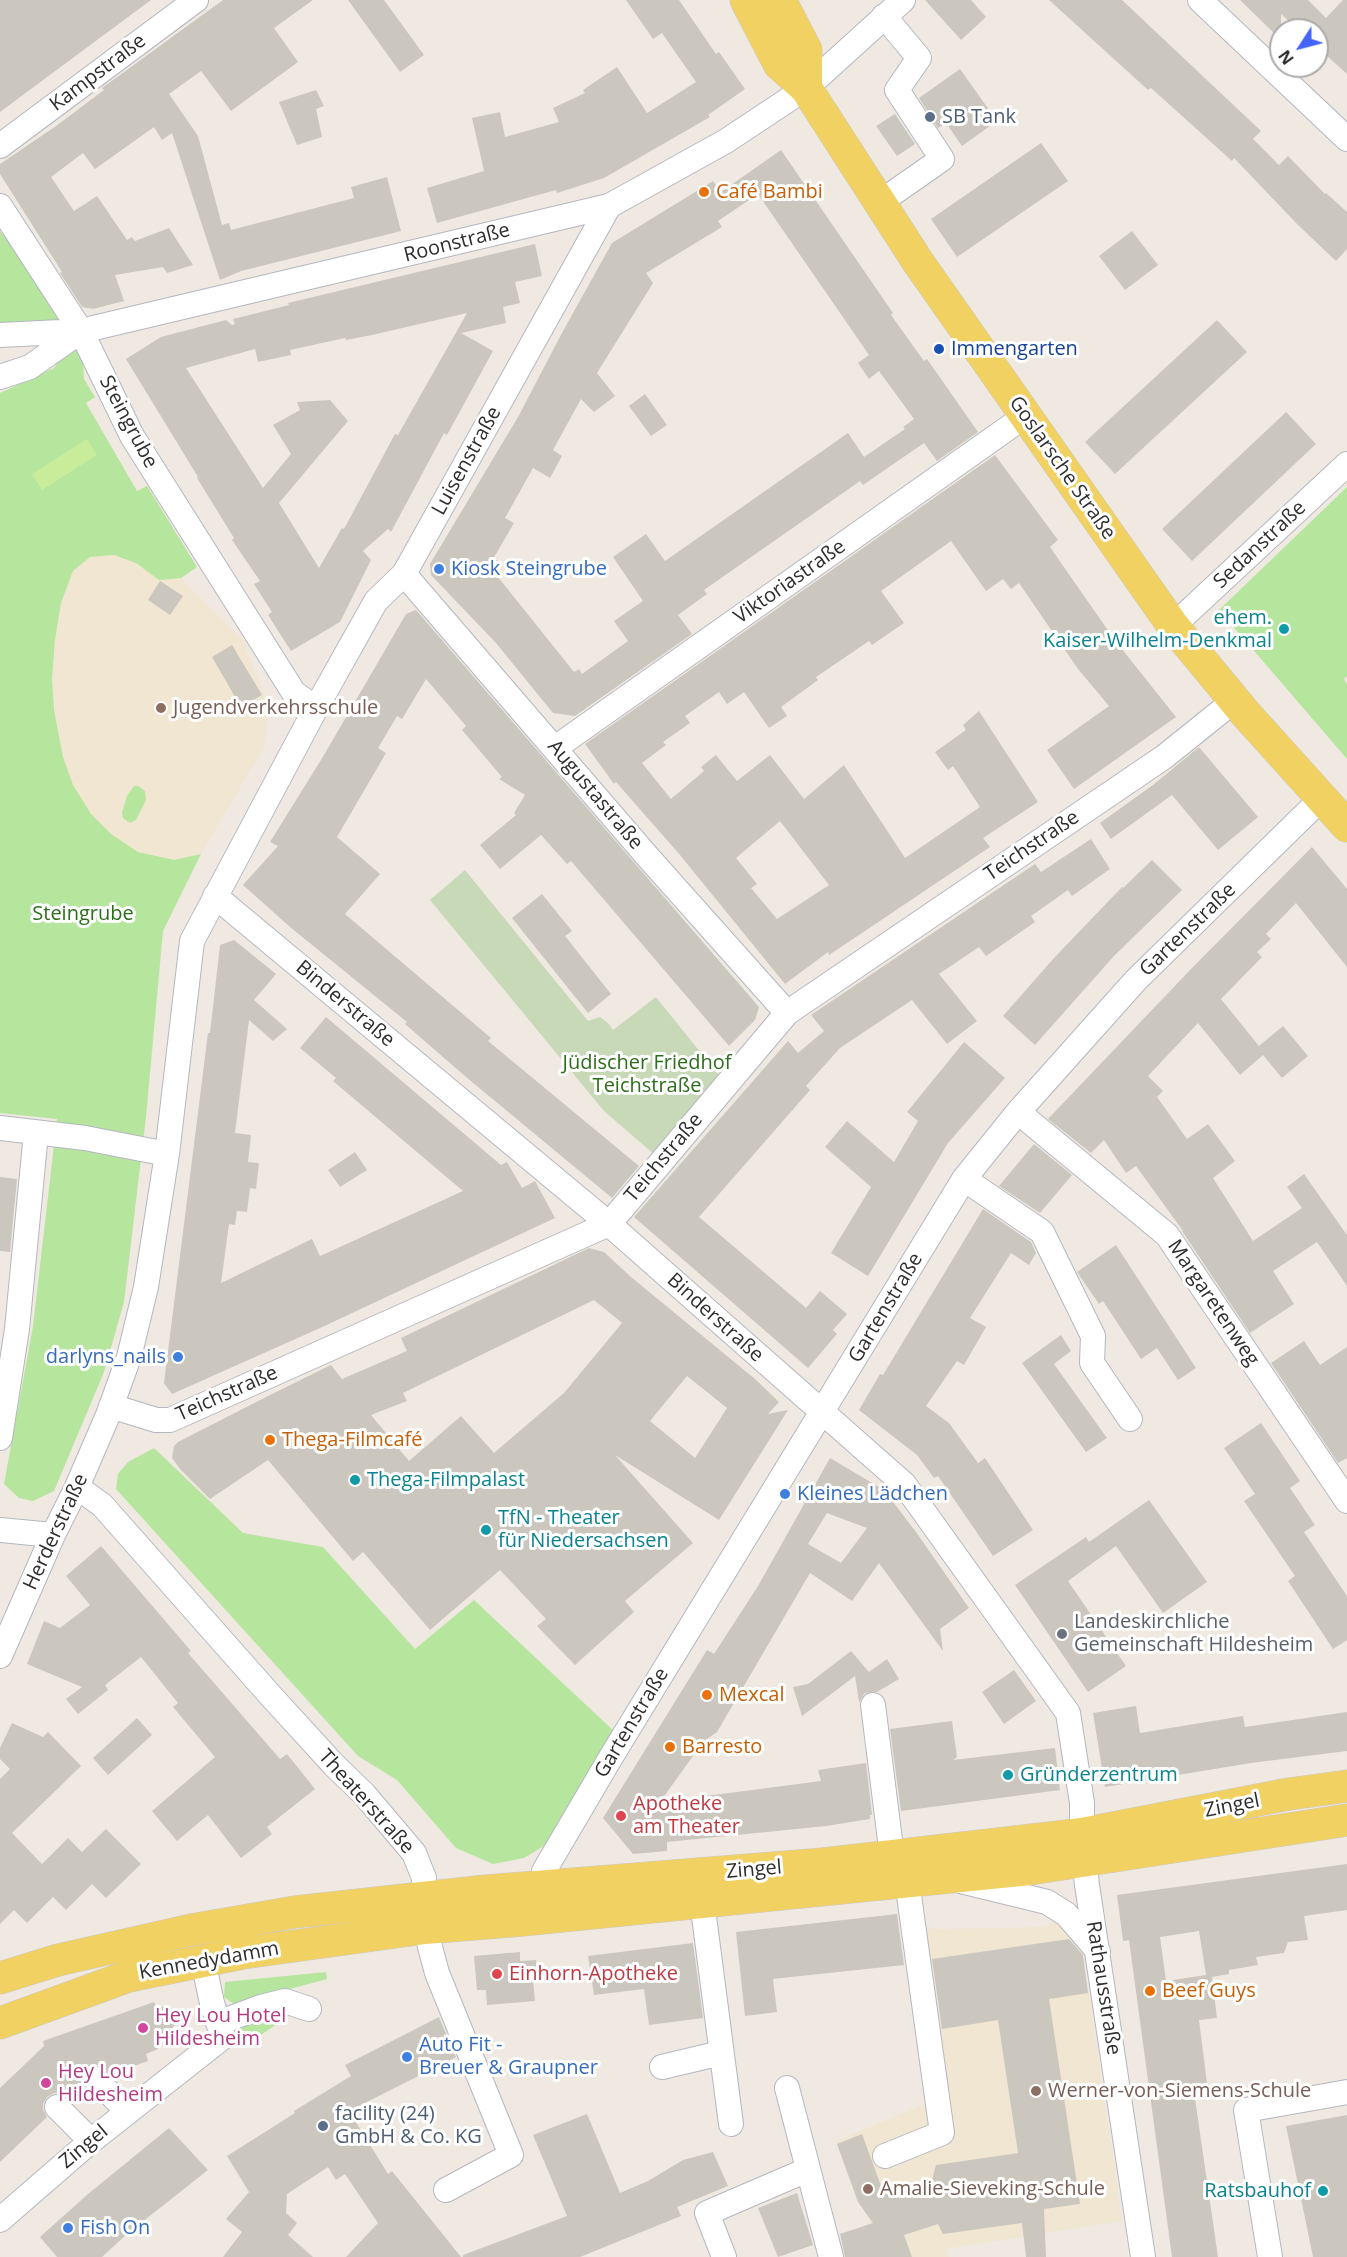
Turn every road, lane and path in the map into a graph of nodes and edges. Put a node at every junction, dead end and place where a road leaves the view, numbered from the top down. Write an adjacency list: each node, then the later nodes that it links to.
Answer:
1 (196, 0): 9 (street, Kampstraße)
2 (746, 0): 7 (main road, Goslarsche Straße)
3 (780, 0): 7 (main road)
4 (903, 0): 6 (street)
5 (1200, 0): 8 (street)
6 (884, 16): 7 (street); 10 (street)
7 (806, 88): 10 (main road, Goslarsche Straße); 12 (street, Roonstraße)
8 (1347, 140)
9 (0, 146)
10 (879, 203): 16 (main road, Goslarsche Straße)
11 (0, 206): 13 (street, Steingrube)
12 (609, 206): 13 (street, Roonstraße); 18 (street, Luisenstraße)
13 (81, 331): 14 (street); 15 (street); 21 (street, Steingrube)
14 (0, 335)
15 (0, 377)
16 (1025, 416): 19 (main road, Goslarsche Straße); 22 (street, Viktoriastraße)
17 (1347, 464): 19 (street, Sedanstraße)
18 (404, 574): 21 (street, Luisenstraße); 22 (street, Augustastraße)
19 (1173, 626): 20 (main road, Goslarsche Straße)
20 (1235, 700): 23 (main road, Goslarsche Straße); 26 (street, Teichstraße)
21 (316, 708): 25 (street)
22 (555, 748): 26 (street, Augustastraße)
23 (1322, 798): 24 (main road, Goslarsche Straße); 27 (street, Gartenstraße)
24 (1347, 826)
25 (215, 896): 30 (street); 32 (street, Binderstraße)
26 (787, 1013): 32 (street, Teichstraße)
27 (1018, 1112): 31 (street, Gartenstraße); 38 (street, Margaretenweg)
28 (0, 1128): 29 (street)
29 (36, 1133): 30 (street); 36 (street)
30 (167, 1154): 33 (street)
31 (964, 1179): 34 (street, Gartenstraße); 35 (street)
32 (609, 1224): 33 (street, Teichstraße); 34 (street, Binderstraße)
33 (111, 1406): 37 (street, Herderstraße)
34 (822, 1413): 45 (street, Binderstraße); 48 (street, Gartenstraße)
35 (1130, 1419)
36 (0, 1438)
37 (77, 1487): 40 (street, Herderstraße); 50 (street, Theaterstraße)
38 (1347, 1501)
39 (0, 1530): 40 (street)
40 (53, 1535): 41 (street, Herderstraße)
41 (0, 1656)
42 (873, 1705): 46 (street)
43 (1347, 1785): 45 (main road, Zingel)
44 (1347, 1820): 45 (main road, Zingel)
45 (1083, 1848): 46 (main road, Zingel); 47 (main road, Zingel); 51 (street, Rathausstraße)
46 (899, 1869): 47 (main road, Zingel); 48 (main road, Zingel); 49 (main road, Zingel); 66 (street)
47 (946, 1877): 51 (street, Zingel)
48 (543, 1887): 50 (main road, Zingel)
49 (702, 1901): 50 (main road, Zingel); 57 (street)
50 (425, 1913): 52 (main road, Kennedydamm); 53 (main road, Kennedydamm); 68 (street, Theaterstraße)
51 (1098, 1951): 72 (street, Rathausstraße)
52 (203, 1961): 55 (main road, Kennedydamm); 56 (street)
53 (0, 1978)
54 (309, 2009): 56 (street)
55 (0, 2023)
56 (219, 2023): 63 (street, Zingel)
57 (721, 2053): 58 (street); 64 (street)
58 (662, 2067)
59 (96, 2079): 63 (street)
60 (787, 2088): 67 (street)
61 (1347, 2092): 73 (street)
62 (57, 2107): 65 (street)
63 (127, 2111): 65 (street, Zingel)
64 (730, 2124)
65 (91, 2140): 69 (street, Zingel)
66 (885, 2156)
67 (807, 2170): 70 (street); 71 (street)
68 (446, 2190)
69 (0, 2220)
70 (724, 2257)
71 (831, 2257)
72 (1143, 2257)
73 (1270, 2257)

